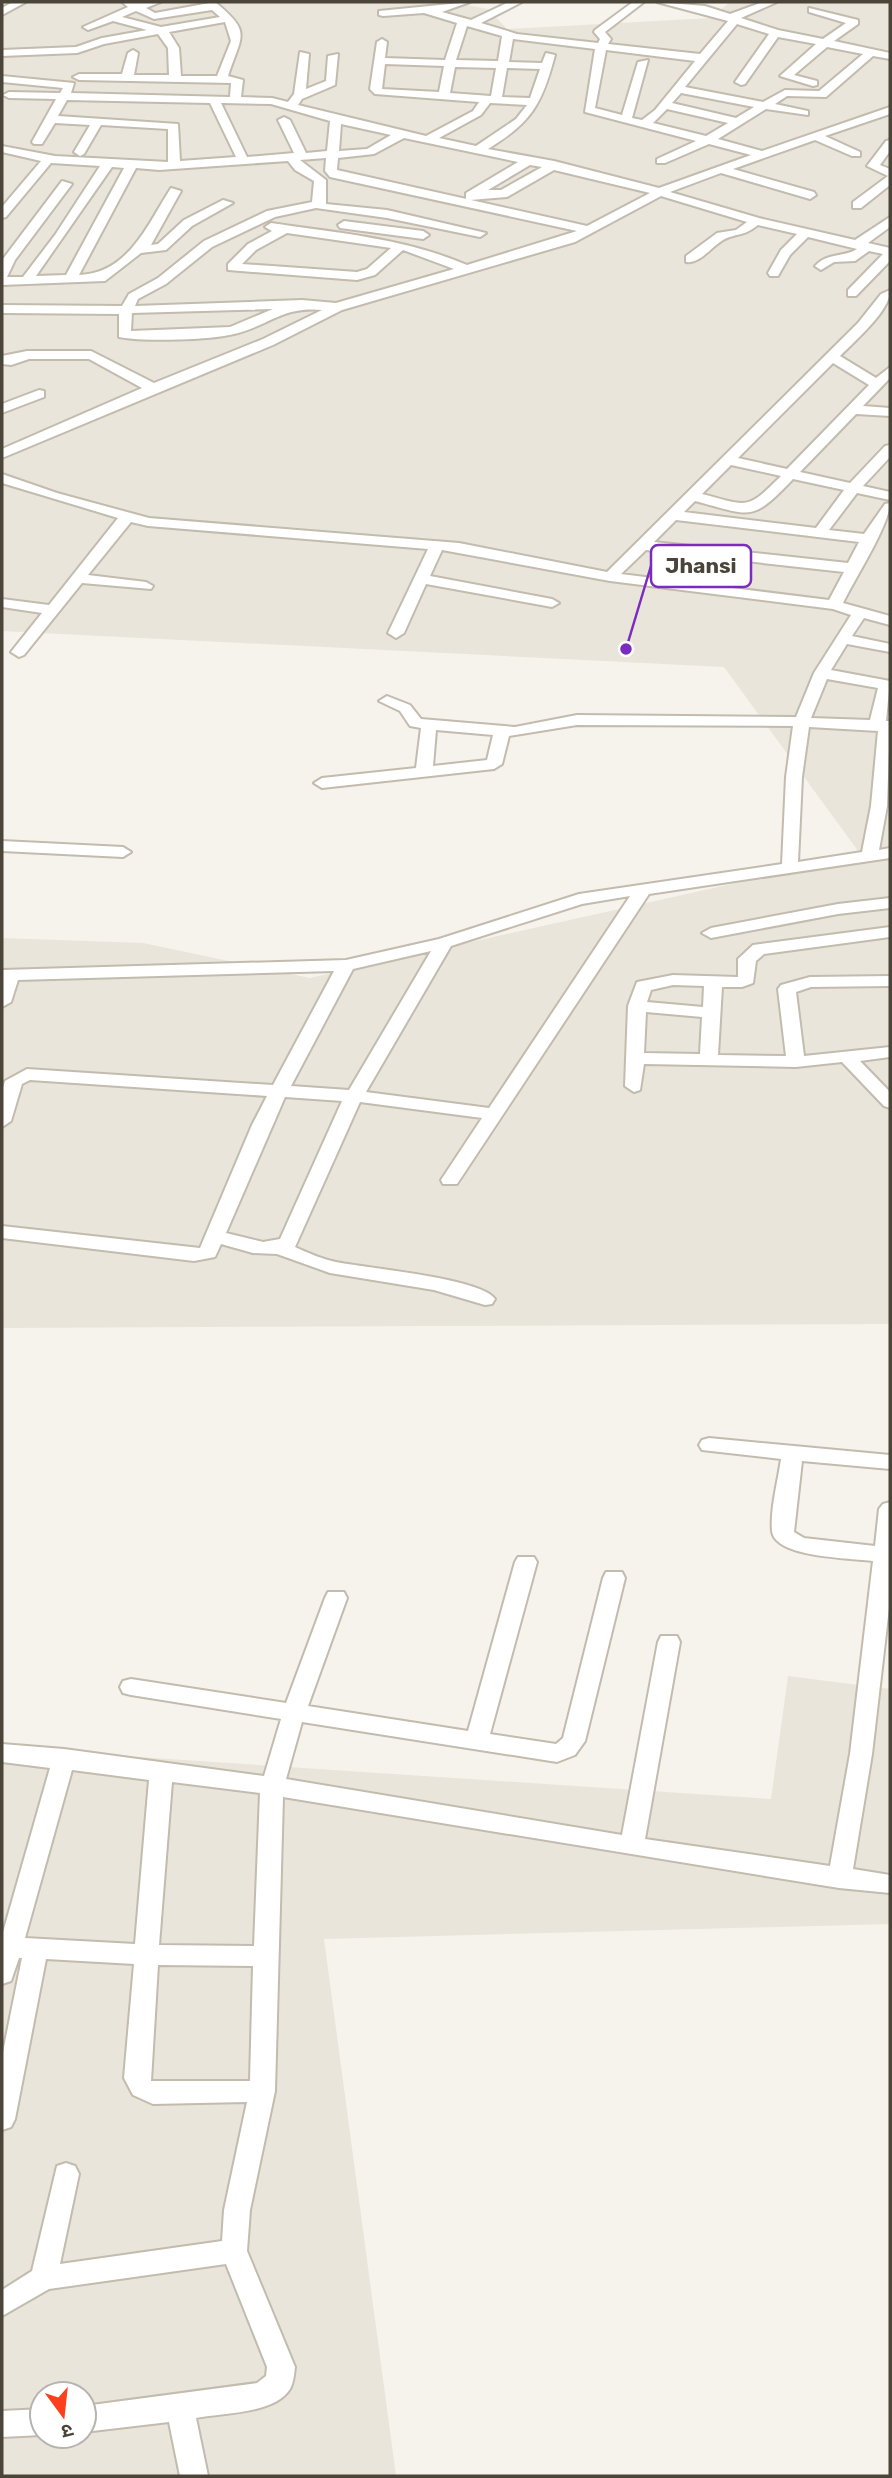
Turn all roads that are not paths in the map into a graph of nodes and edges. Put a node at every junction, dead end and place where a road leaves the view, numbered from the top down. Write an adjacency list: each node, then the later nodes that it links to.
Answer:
1 (21, 2): 13 (street)
2 (156, 2): 8 (street)
3 (465, 2): 11 (street)
4 (481, 2): 10 (street)
5 (639, 2): 26 (street)
6 (662, 2): 17 (street)
7 (772, 2): 17 (street)
8 (131, 4): 9 (street); 15 (street)
9 (211, 4): 16 (street)
10 (512, 4): 18 (street)
11 (425, 10): 14 (street); 18 (street)
12 (813, 10): 25 (street)
13 (2, 12)
14 (383, 13)
15 (115, 18): 19 (street); 20 (street)
16 (230, 18): 20 (street); 44 (street)
17 (733, 18): 21 (street); 33 (street)
18 (467, 23): 22 (street); 36 (street)
19 (88, 27)
20 (160, 31): 38 (street); 42 (street)
21 (775, 33): 25 (street); 45 (street)
22 (508, 36): 23 (street); 37 (street)
23 (554, 41): 26 (street); 39 (street)
24 (382, 42): 34 (street)
25 (823, 44): 29 (street); 46 (street)
26 (601, 46): 33 (street); 65 (street)
27 (2, 53): 38 (street)
28 (134, 53): 41 (street)
29 (870, 53): 31 (street); 46 (street)
30 (304, 54): 55 (street)
31 (889, 54)
32 (334, 55): 55 (street)
33 (702, 58): 47 (street)
34 (379, 61): 36 (street); 49 (street)
35 (644, 62): 65 (street)
36 (449, 64): 37 (street); 49 (street)
37 (503, 65): 39 (street); 52 (street)
38 (83, 66): 41 (street); 43 (street); 51 (street)
39 (547, 66): 56 (street)
40 (2, 79): 43 (street)
41 (127, 79): 42 (street)
42 (176, 79): 44 (street)
43 (20, 80): 48 (street)
44 (222, 80): 54 (street)
45 (741, 82)
46 (831, 86): 50 (street)
47 (678, 89): 57 (street); 58 (street)
48 (9, 95): 51 (street); 59 (street)
49 (444, 96): 52 (street)
50 (818, 96): 58 (street); 61 (street)
51 (64, 98): 53 (street); 62 (street)
52 (491, 99): 56 (street); 72 (street)
53 (214, 100): 54 (street); 84 (street)
54 (235, 100): 55 (street)
55 (295, 101): 63 (street)
56 (535, 102): 77 (street)
57 (664, 105): 67 (street); 68 (street)
58 (765, 105): 61 (street); 67 (street)
59 (2, 109)
60 (890, 110): 71 (street)
61 (804, 113): 69 (street)
62 (51, 119): 66 (street); 74 (street)
63 (336, 119): 70 (street); 79 (street)
64 (284, 120): 82 (street)
65 (625, 120): 68 (street)
66 (98, 121): 78 (street); 88 (street)
67 (737, 122): 73 (street)
68 (644, 124): 73 (street)
69 (783, 126)
70 (404, 133): 72 (street); 79 (street)
71 (817, 137): 80 (street); 81 (street)
72 (429, 139): 77 (street)
73 (710, 139): 80 (street); 86 (street)
74 (38, 142)
75 (890, 143): 92 (street)
76 (2, 149): 83 (street)
77 (478, 150): 85 (street)
78 (80, 152)
79 (333, 154): 82 (street); 100 (street)
80 (762, 154): 91 (street)
81 (856, 154)
82 (296, 155): 84 (street); 101 (street)
83 (48, 159): 87 (street); 103 (street)
84 (243, 160): 88 (street)
85 (530, 160): 89 (street); 97 (street)
86 (661, 161)
87 (107, 164): 90 (street); 122 (street)
88 (174, 165): 90 (street)
89 (554, 165): 96 (street); 97 (street)
90 (131, 166): 123 (street)
91 (721, 169): 96 (street); 98 (street)
92 (890, 173)
93 (890, 179): 102 (street)
94 (66, 184): 121 (street)
95 (175, 191): 115 (street)
96 (657, 193): 106 (street); 109 (street)
97 (473, 194): 100 (street)
98 (810, 195)
99 (227, 203): 115 (street)
100 (460, 203): 109 (street)
101 (319, 204): 104 (street); 110 (street)
102 (857, 205)
103 (2, 214)
104 (271, 214): 105 (street); 112 (street)
105 (253, 221): 108 (street); 131 (street)
106 (756, 221): 111 (street); 117 (street)
107 (890, 221): 114 (street)
108 (283, 230): 113 (street); 113 (street)
109 (588, 230): 119 (street)
110 (480, 233)
111 (805, 233): 114 (street); 120 (street)
112 (423, 235)
113 (401, 246): 119 (street)
114 (862, 246): 116 (street); 118 (street)
115 (143, 248): 123 (street)
116 (890, 253): 125 (street)
117 (690, 259)
118 (821, 266)
119 (469, 271): 128 (street)
120 (774, 273)
121 (2, 275)
122 (27, 279): 123 (street); 124 (street)
123 (75, 279): 130 (street)
124 (2, 281)
125 (852, 293)
126 (890, 294): 132 (street)
127 (293, 305): 128 (street); 131 (street); 131 (street)
128 (337, 307): 136 (street)
129 (2, 309): 130 (street)
130 (78, 309): 131 (street)
131 (126, 310)
132 (832, 356): 135 (street); 143 (street)
133 (2, 360): 136 (street)
134 (890, 371): 135 (street)
135 (877, 385): 139 (street)
136 (153, 388): 142 (street)
137 (39, 394): 138 (street)
138 (2, 409)
139 (856, 410): 140 (street); 144 (street)
140 (890, 412)
141 (890, 449): 146 (street)
142 (2, 454)
143 (729, 460): 144 (street); 147 (street)
144 (790, 473): 146 (street); 147 (street)
145 (2, 478): 151 (street)
146 (853, 488): 148 (street); 152 (street)
147 (694, 496): 150 (street)
148 (890, 496)
149 (890, 507): 153 (street)
150 (674, 516): 152 (street); 155 (street)
151 (126, 518): 154 (street); 158 (street)
152 (820, 532): 153 (street)
153 (868, 539): 156 (street)
154 (437, 545): 157 (street); 159 (street)
155 (643, 545): 156 (street); 157 (street)
156 (851, 568): 162 (street)
157 (610, 576): 162 (street)
158 (78, 578): 160 (street); 164 (street)
159 (420, 579): 161 (street); 167 (street)
160 (146, 586)
161 (552, 603)
162 (834, 605): 165 (street)
163 (4, 606): 164 (street)
164 (52, 610): 170 (street)
165 (860, 613): 166 (street); 168 (street)
166 (890, 621)
167 (396, 633)
168 (844, 639): 169 (street); 171 (street)
169 (890, 648)
170 (19, 652)
171 (822, 673): 172 (street); 174 (street)
172 (888, 686): 176 (street)
173 (387, 701): 175 (street)
174 (802, 721): 176 (street); 177 (street); 184 (street)
175 (429, 724): 177 (street); 178 (street)
176 (884, 726): 183 (street)
177 (502, 731): 178 (street)
178 (424, 772): 179 (street)
179 (322, 783)
180 (2, 841): 181 (street)
181 (122, 852)
182 (890, 853): 183 (street)
183 (869, 857): 184 (street)
184 (790, 868): 185 (street)
185 (643, 890): 189 (street); 206 (street)
186 (890, 903): 188 (street)
187 (890, 932): 193 (street)
188 (711, 933)
189 (444, 943): 190 (street); 204 (street)
190 (346, 965): 191 (street); 203 (street)
191 (6, 975): 194 (street)
192 (890, 981): 201 (street)
193 (713, 982): 195 (street); 196 (street)
194 (2, 1002)
195 (637, 1006): 196 (street); 199 (street)
196 (711, 1013): 200 (street)
197 (890, 1052): 198 (street)
198 (846, 1057): 201 (street); 205 (street)
199 (635, 1059): 200 (street); 202 (street)
200 (709, 1060): 201 (street)
201 (796, 1062)
202 (634, 1086)
203 (278, 1089): 204 (street); 207 (street); 210 (street)
204 (354, 1096): 206 (street); 211 (street)
205 (890, 1102)
206 (494, 1114): 208 (street)
207 (2, 1121)
208 (450, 1180)
209 (2, 1232): 210 (street)
210 (216, 1237): 211 (street)
211 (281, 1248): 212 (street)
212 (485, 1299)
213 (709, 1445): 214 (street)
214 (792, 1452): 215 (street); 217 (street)
215 (890, 1462)
216 (890, 1509): 217 (street)
217 (887, 1555): 230 (street)
218 (526, 1562): 224 (street)
219 (614, 1578): 224 (street)
220 (336, 1598): 223 (street)
221 (669, 1642): 229 (street)
222 (131, 1687): 223 (street)
223 (294, 1712): 224 (street); 228 (street)
224 (477, 1742)
225 (2, 1752): 226 (street)
226 (64, 1758): 227 (street); 232 (street)
227 (161, 1772): 228 (street); 234 (street)
228 (273, 1786): 229 (street); 235 (street)
229 (632, 1846): 230 (street)
230 (839, 1879): 231 (street)
231 (890, 1884)
232 (6, 1947): 233 (street); 236 (street)
233 (36, 1948): 234 (street); 238 (street)
234 (149, 1955): 235 (street); 237 (street)
235 (264, 1956): 237 (street)
236 (2, 1974)
237 (262, 2091): 240 (street)
238 (2, 2119)
239 (66, 2174): 241 (street)
240 (234, 2251): 241 (street); 243 (street)
241 (44, 2278): 242 (street)
242 (2, 2305)
243 (180, 2407): 244 (street); 247 (street)
244 (98, 2417)
245 (28, 2423): 246 (street)
246 (2, 2424)
247 (194, 2476)

